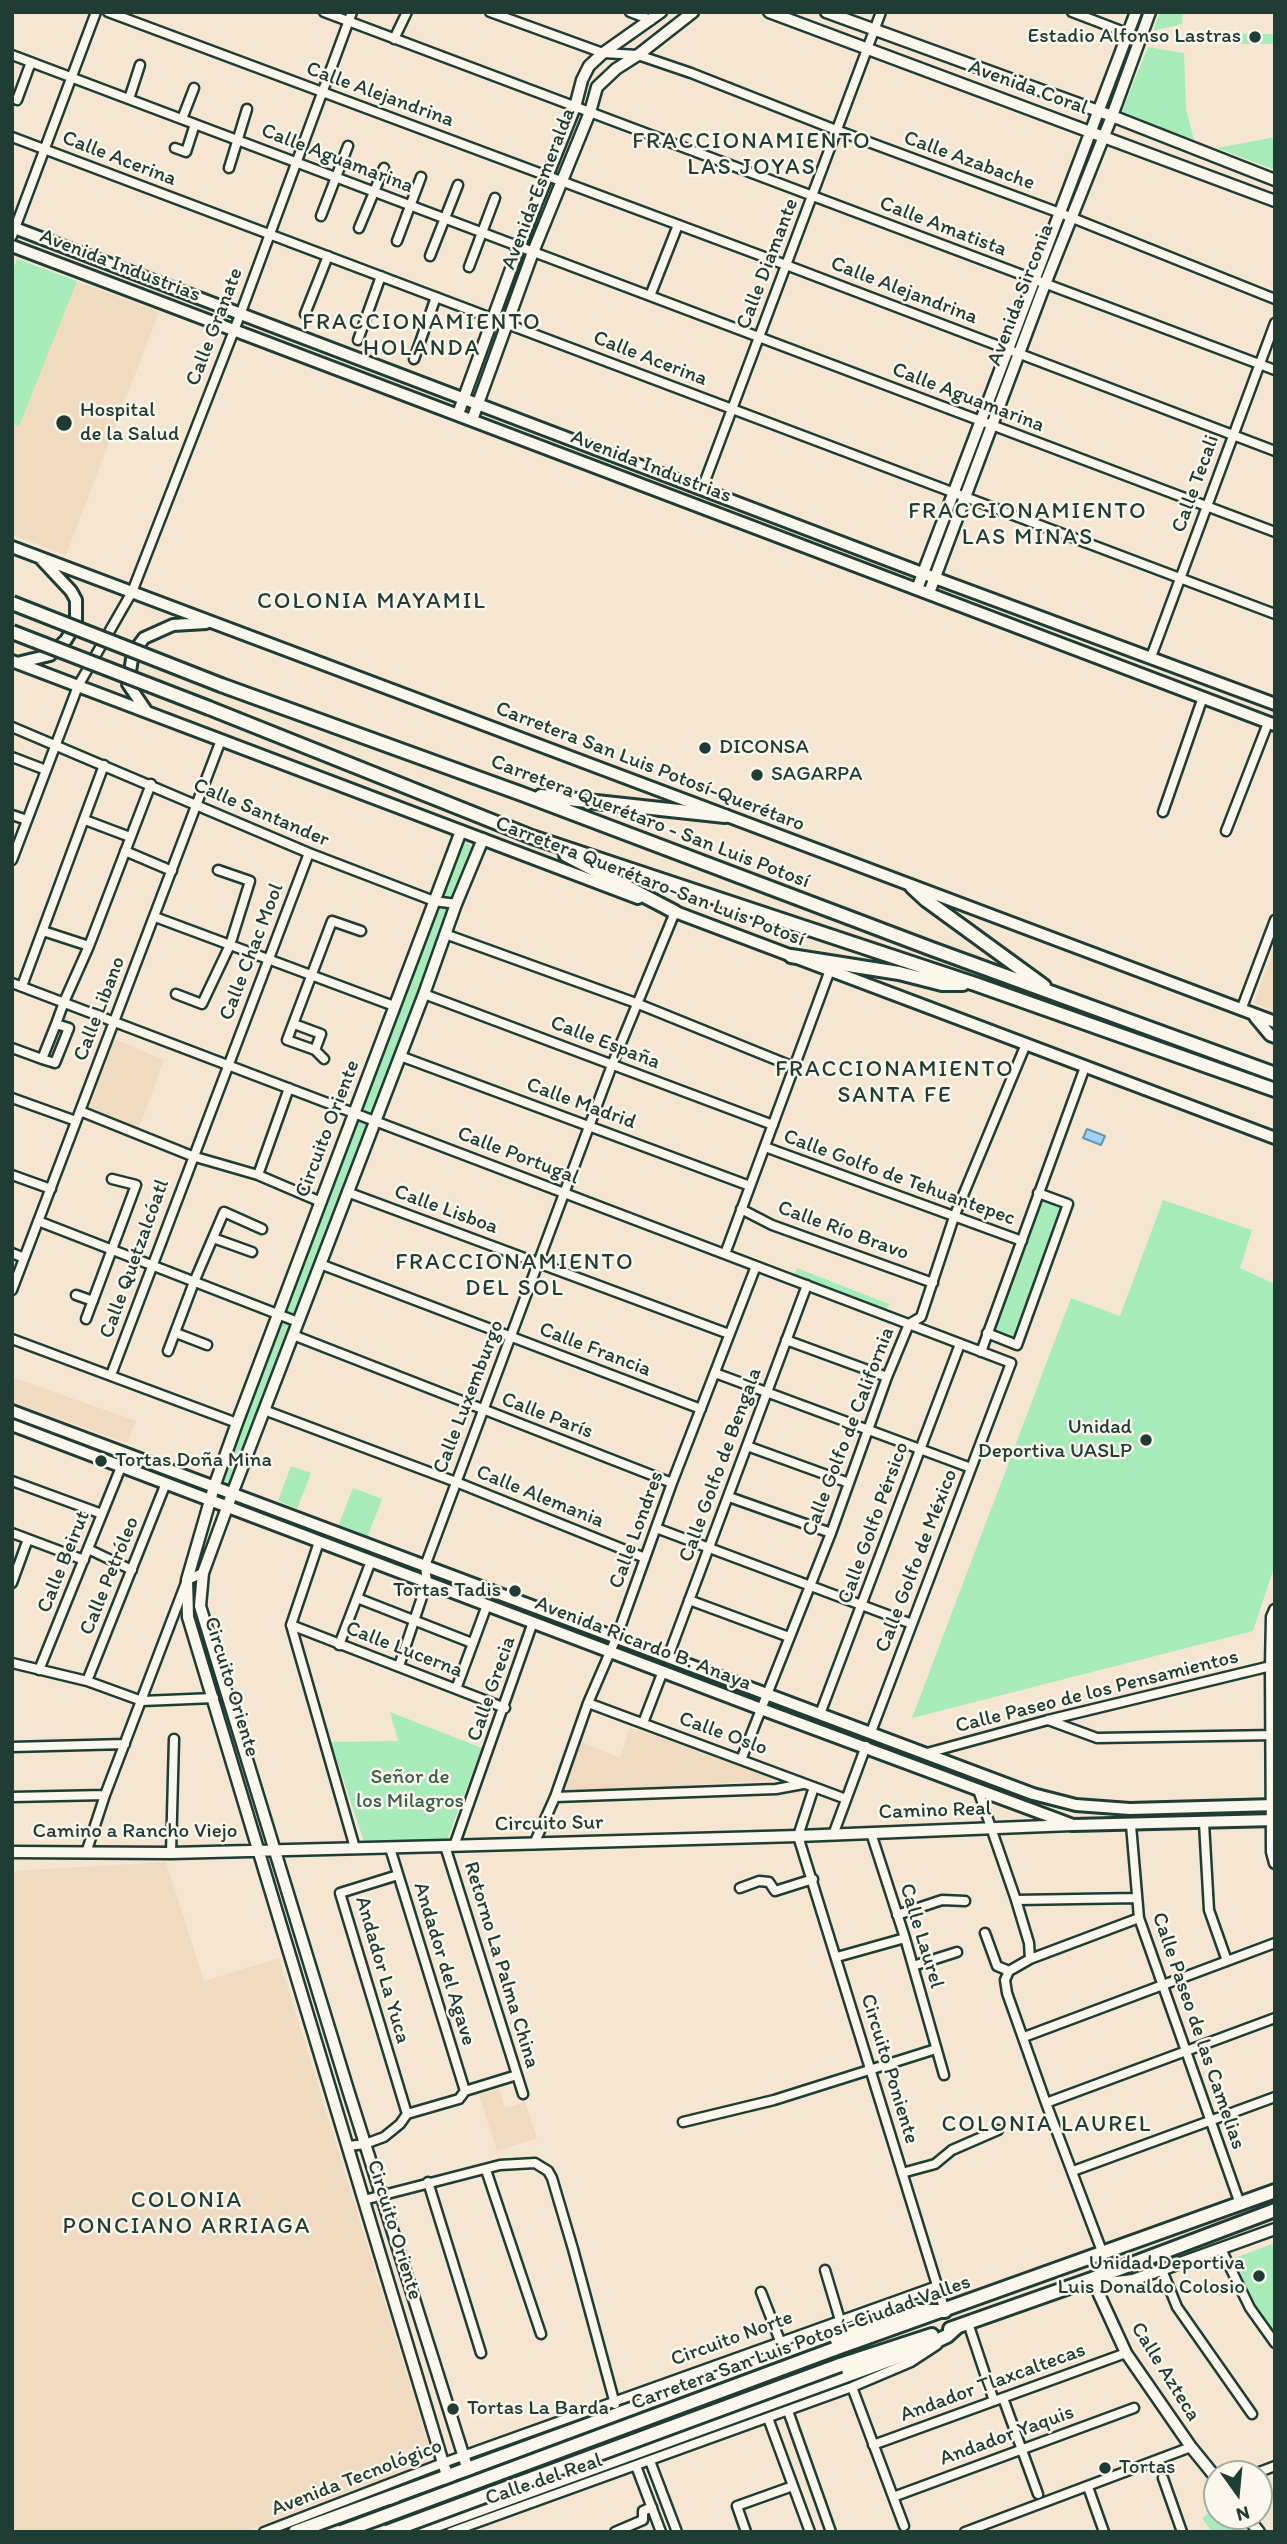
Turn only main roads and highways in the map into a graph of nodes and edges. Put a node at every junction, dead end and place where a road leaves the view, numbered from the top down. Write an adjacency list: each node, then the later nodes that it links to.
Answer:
1 (13, 230): 9 (main road, Avenida Industrias)
2 (12, 246): 11 (main road, Avenida Industrias)
3 (12, 547): 4 (main road, Carretera San Luis Potosí-Querétaro)
4 (40, 558): 6 (main road, Carretera San Luis Potosí-Querétaro); 8 (main road)
5 (12, 603): 12 (main road, Carretera Querétaro - San Luis Potosí, bridge)
6 (212, 622): 10 (main road); 13 (main road, Carretera San Luis Potosí-Querétaro)
7 (12, 632): 14 (main road, Carretera Querétaro - San Luis Potosí, bridge)
8 (15, 662): 10 (main road, Carretera Querétaro-San Luis Potosí)
9 (1275, 704)
10 (148, 712): 16 (main road, Carretera Querétaro-San Luis Potosí)
11 (1271, 724)
12 (522, 794): 13 (main road); 19 (main road, Carretera Querétaro - San Luis Potosí)
13 (725, 816): 15 (main road, Carretera San Luis Potosí-Querétaro)
14 (532, 836): 16 (main road); 18 (main road, Carretera Querétaro - San Luis Potosí)
15 (912, 887): 19 (main road); 20 (main road, Carretera San Luis Potosí-Querétaro)
16 (675, 912): 17 (main road, Carretera Querétaro-San Luis Potosí)
17 (791, 956): 18 (main road); 25 (main road, Carretera Querétaro-San Luis Potosí)
18 (975, 984): 24 (main road, Carretera Querétaro - San Luis Potosí)
19 (1056, 994): 23 (main road, Carretera Querétaro - San Luis Potosí)
20 (1254, 1014): 21 (main road, Carretera San Luis Potosí-Querétaro); 22 (main road)
21 (1275, 1022)
22 (1275, 1037)
23 (1275, 1074)
24 (1275, 1090)
25 (1275, 1138)
26 (12, 1411): 28 (main road, Avenida Ricardo B. Anaya)
27 (12, 1425): 29 (main road, Avenida Ricardo B. Anaya)
28 (1273, 1805)
29 (1274, 1820)
30 (1275, 2191): 32 (main road, Carretera San Luis Potosí-Ciudad Valles)
31 (1275, 2210): 33 (main road)
32 (945, 2311): 34 (main road); 38 (main road, Carretera San Luis Potosí-Ciudad Valles, bridge)
33 (962, 2325): 35 (main road); 40 (main road, bridge)
34 (499, 2456): 35 (main road); 36 (main road)
35 (513, 2497): 41 (main road)
36 (327, 2519): 37 (main road); 39 (main road)
37 (295, 2532)
38 (341, 2532)
39 (349, 2532)
40 (387, 2532)
41 (417, 2532)

